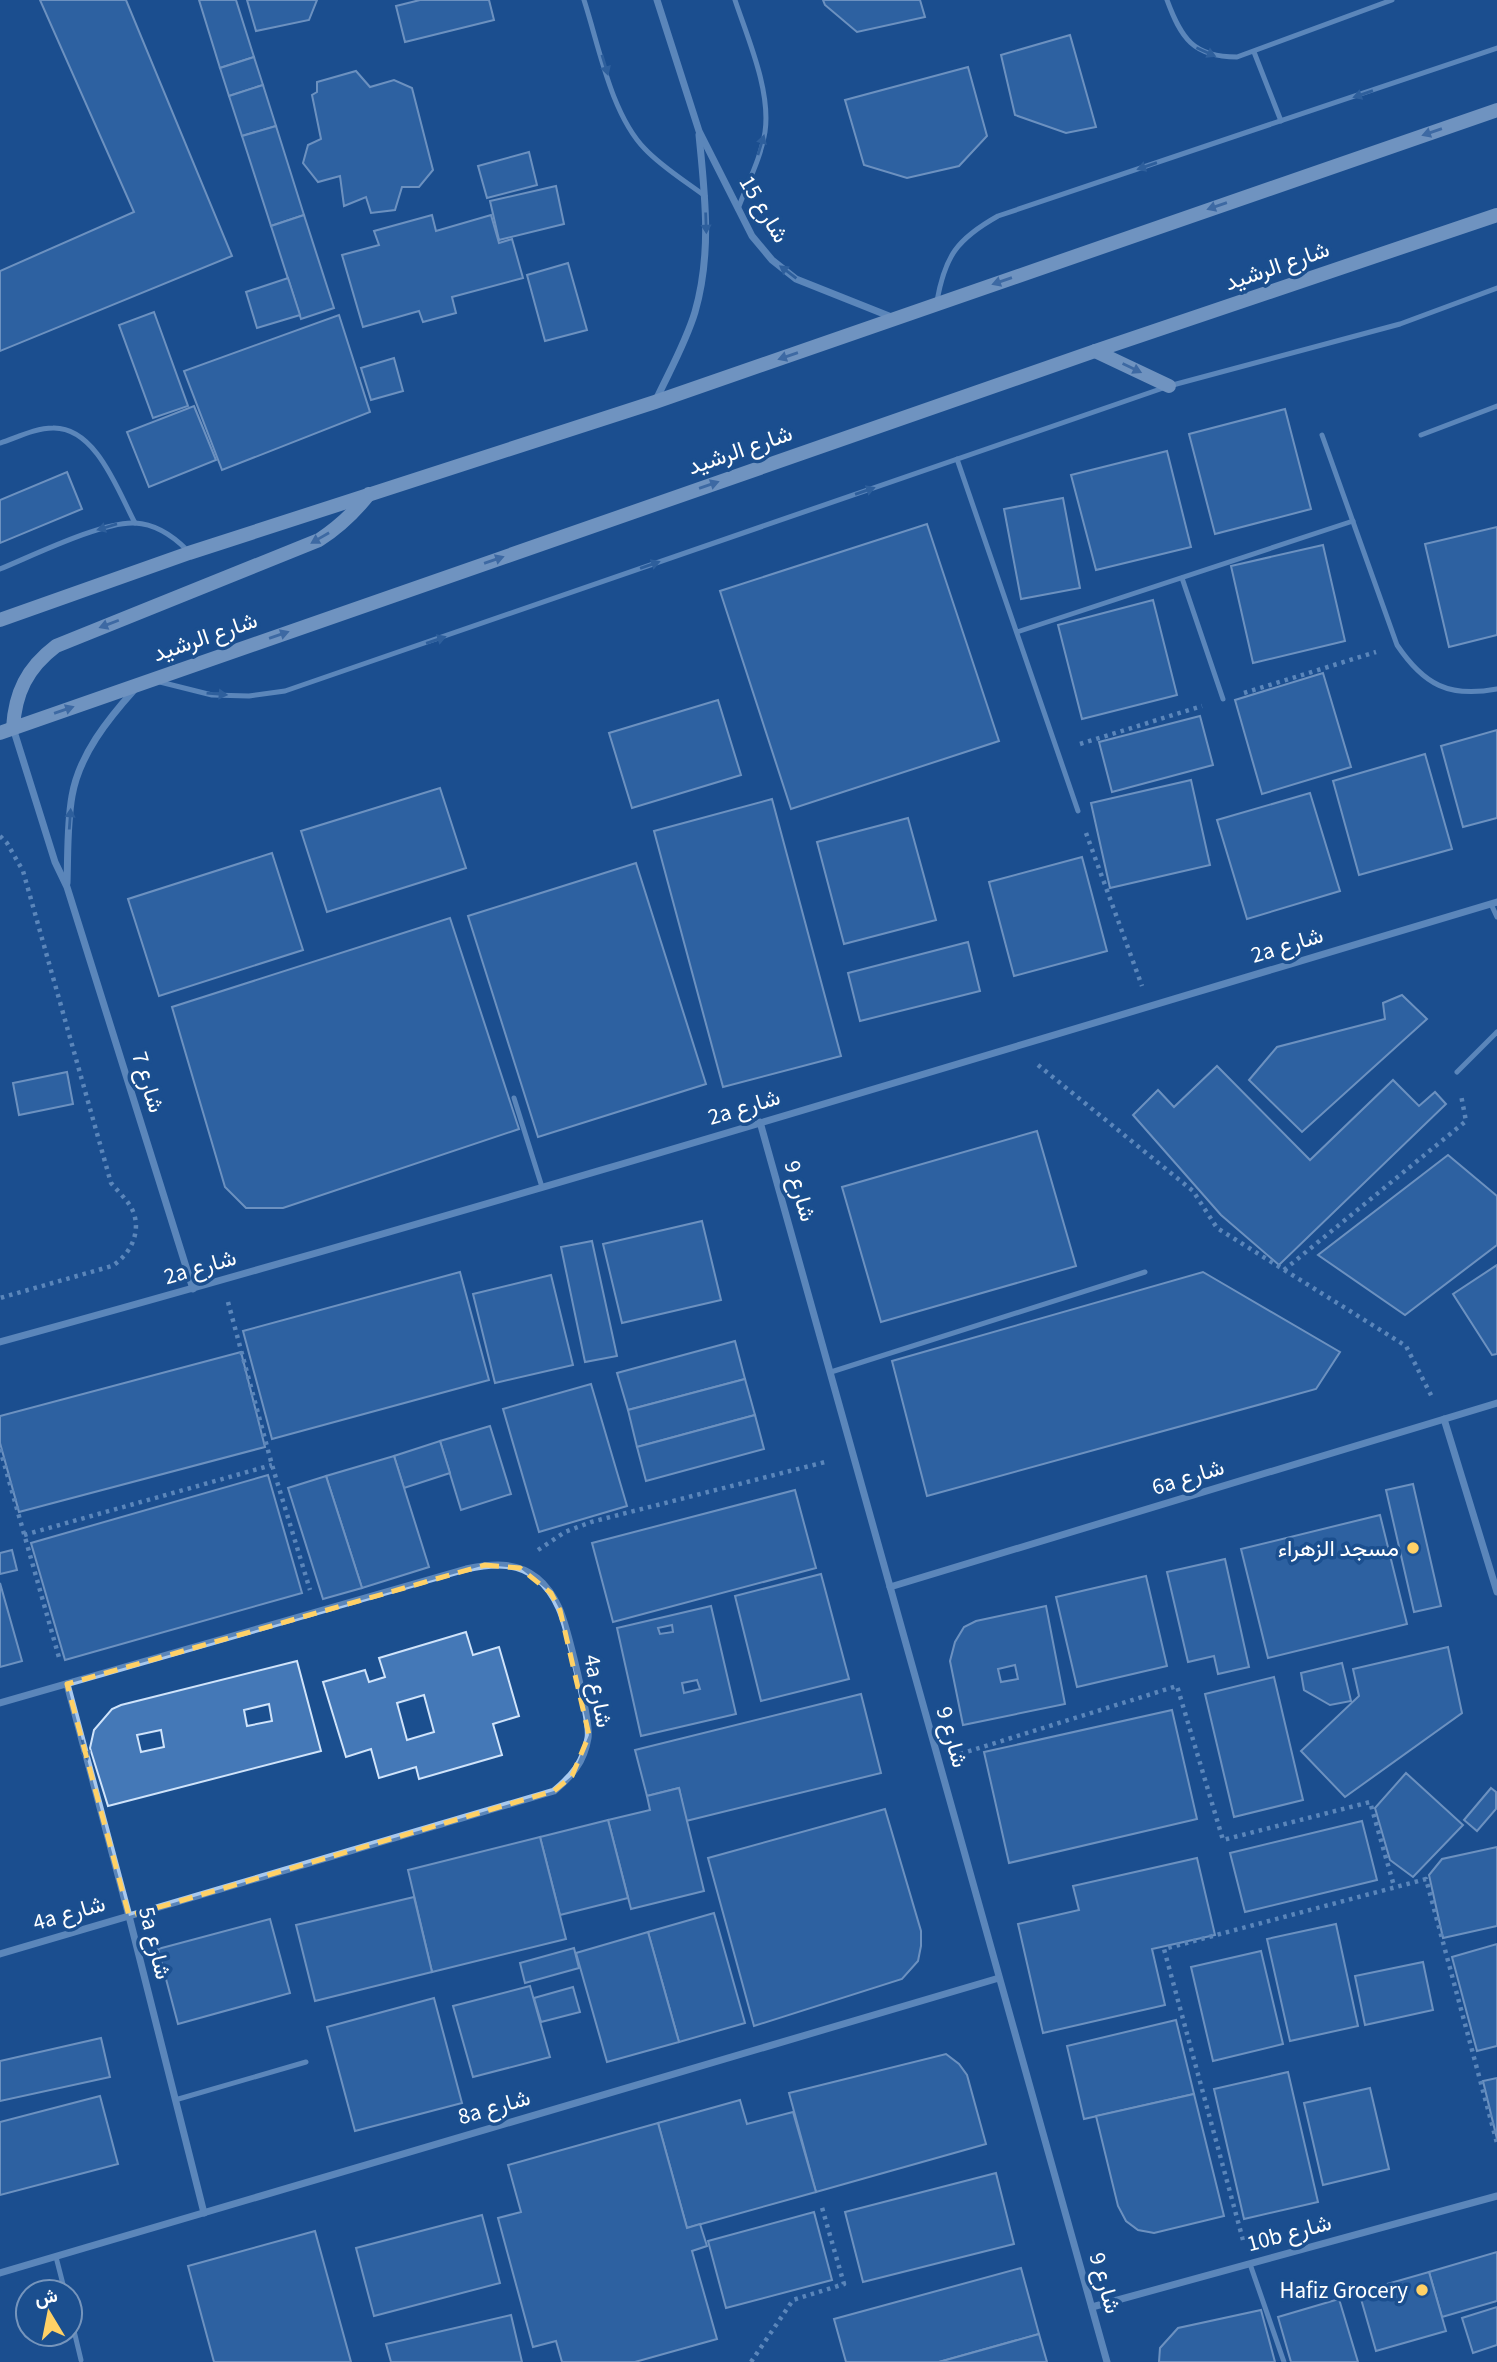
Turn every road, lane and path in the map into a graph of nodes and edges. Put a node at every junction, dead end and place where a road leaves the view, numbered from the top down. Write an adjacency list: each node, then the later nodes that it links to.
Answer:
1 (584, 0): 11 (lane, one-way to 11)
2 (657, 0): 10 (street, شارع 15)
3 (735, 0): 12 (lane, one-way to 3)
4 (1167, 0): 7 (lane, one-way to 7)
5 (1392, 0): 7 (lane)
6 (1497, 48): 9 (lane, one-way to 9)
7 (1254, 52): 9 (lane)
8 (1497, 110): 15 (main road, one-way to 15)
9 (1282, 121): 15 (lane, one-way to 15)
10 (699, 131): 11 (street, شارع 15); 12 (street, شارع 15)
11 (705, 196): 19 (street, شارع 15, one-way to 19)
12 (738, 209): 16 (street, شارع 15, one-way to 12)
13 (1497, 215): 17 (main road, شارع الرشيد)
14 (1497, 288): 18 (lane)
15 (936, 303): 16 (main road)
16 (895, 318): 19 (main road, one-way to 19)
17 (1095, 351): 18 (main road, one-way to 18); 33 (main road, شارع الرشيد, one-way to 17)
18 (1169, 386): 24 (lane)
19 (655, 401): 25 (main road)
20 (1497, 406): 22 (lane)
21 (1322, 435): 26 (lane)
22 (1421, 435)
23 (0, 443): 27 (lane)
24 (957, 459): 32 (lane); 33 (lane, one-way to 24)
25 (370, 493): 28 (main road); 36 (main road, one-way to 36)
26 (1353, 521): 30 (lane); 34 (lane)
27 (135, 523): 28 (lane); 29 (lane, one-way to 29)
28 (189, 553): 31 (main road)
29 (0, 569)
30 (1182, 578): 32 (lane); 35 (lane)
31 (0, 620)
32 (1017, 632): 37 (lane)
33 (145, 682): 36 (main road, شارع الرشيد, one-way to 33); 39 (street, شارع 7, one-way to 33)
34 (1497, 689)
35 (1223, 699)
36 (7, 731): 39 (street, شارع 7)
37 (1078, 811): 42 (path)
38 (0, 836): 53 (path)
39 (67, 887): 52 (street, شارع 7)
40 (1494, 903): 41 (lane); 42 (street, 2a شارع)
41 (1497, 917)
42 (1149, 1007): 44 (street, 2a شارع)
43 (1497, 1032): 45 (lane)
44 (1016, 1046): 47 (street, 2a شارع); 49 (path)
45 (1457, 1072): 49 (path)
46 (513, 1098): 48 (lane)
47 (760, 1122): 48 (street, 2a شارع); 55 (street, شارع 9)
48 (542, 1187): 51 (street, 2a شارع)
49 (1284, 1270): 57 (path)
50 (1145, 1272): 55 (lane)
51 (222, 1281): 52 (street, 2a شارع); 60 (path)
52 (193, 1289): 54 (street, 2a شارع)
53 (0, 1298)
54 (0, 1342)
55 (831, 1372): 59 (street, شارع 9)
56 (1497, 1403): 57 (street, 6a شارع)
57 (1444, 1419): 63 (street, 6a شارع); 64 (street)
58 (0, 1450): 61 (path)
59 (853, 1455): 62 (path); 63 (street, شارع 9)
60 (272, 1465): 61 (path); 65 (path)
61 (24, 1535): 66 (path)
62 (520, 1568): 65 (street); 70 (street, 4a شارع)
63 (890, 1587): 68 (street, شارع 9)
64 (1497, 1592)
65 (316, 1612): 66 (street)
66 (67, 1684): 67 (street); 70 (street, 5a شارع, one-way to 70)
67 (0, 1703)
68 (939, 1760): 69 (path); 72 (street, شارع 9)
69 (1394, 1887): 75 (path); 80 (path)
70 (129, 1916): 71 (street, 4a شارع); 74 (street, 5a شارع)
71 (0, 1954)
72 (999, 1978): 78 (street, 8a شارع); 83 (street, شارع 9)
73 (306, 2062): 74 (lane)
74 (175, 2100): 78 (street, 5a شارع)
75 (1497, 2143)
76 (1497, 2196): 80 (street, 10b شارع)
77 (821, 2204): 86 (path)
78 (204, 2213): 79 (street, 8a شارع)
79 (56, 2256): 81 (street, 8a شارع); 82 (lane)
80 (1250, 2264): 83 (street, 10b شارع); 88 (lane)
81 (0, 2273)
82 (62, 2278)
83 (1092, 2307): 87 (street, شارع 9)
84 (78, 2348): 85 (lane)
85 (81, 2360)
86 (751, 2362)
87 (1107, 2362)
88 (1284, 2362)

